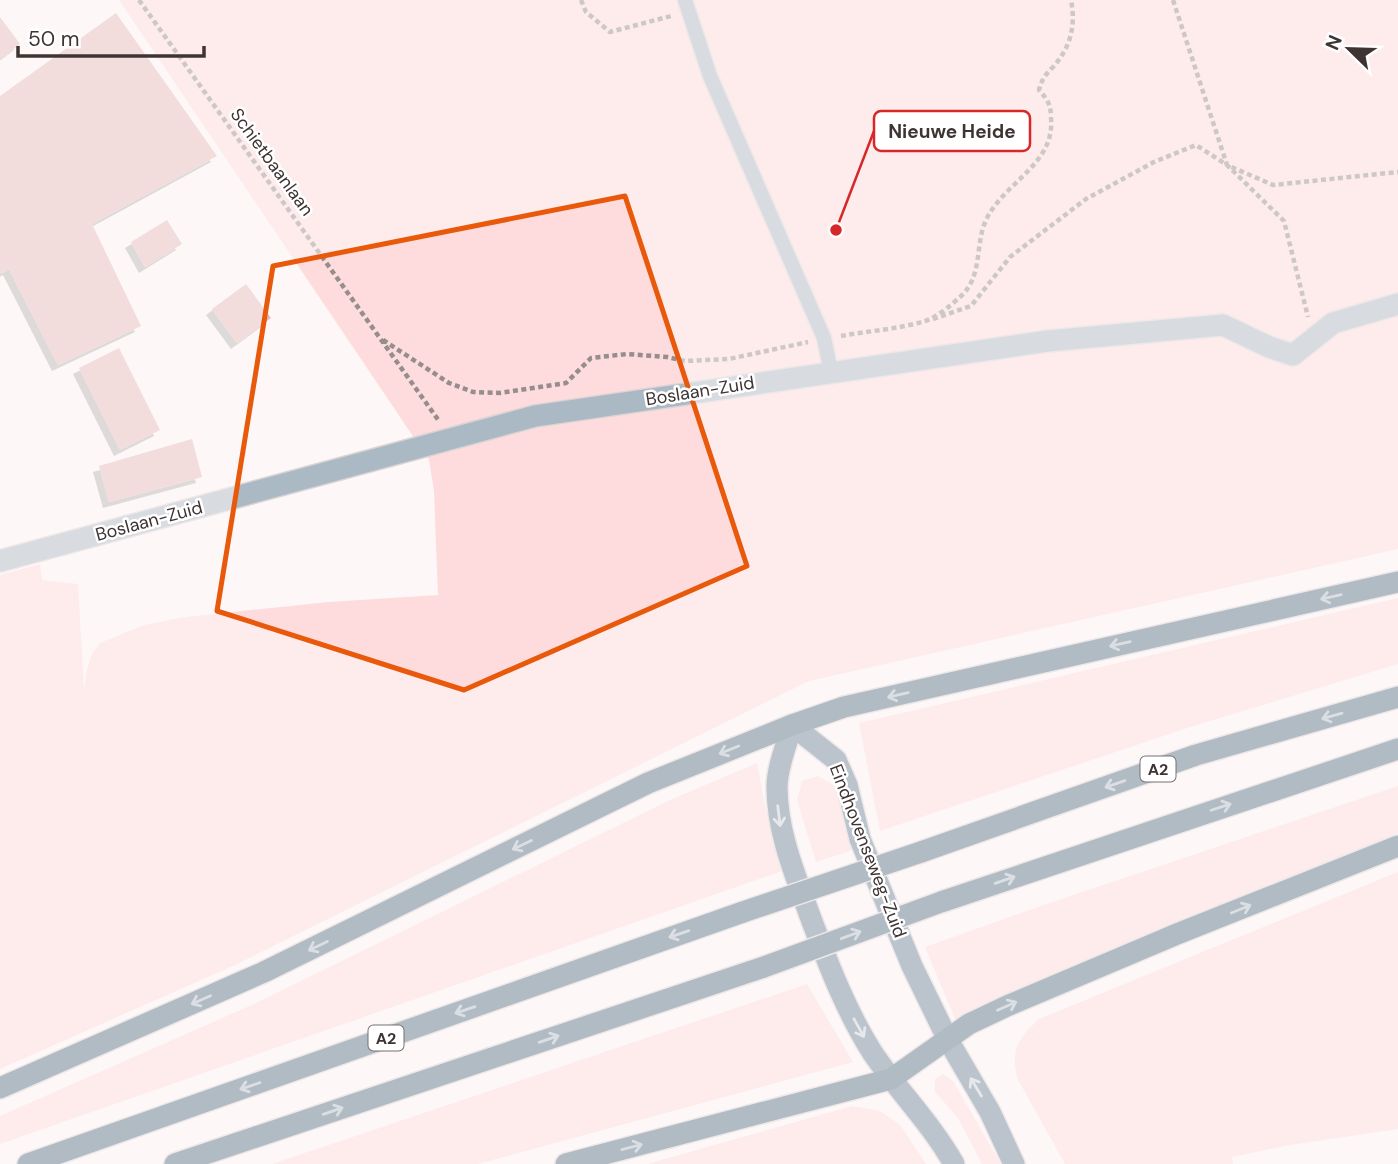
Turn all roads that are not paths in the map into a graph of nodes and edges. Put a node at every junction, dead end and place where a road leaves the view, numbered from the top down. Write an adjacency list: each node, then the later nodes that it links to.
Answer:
1 (687, 6): 3 (lane)
2 (1398, 304): 3 (street, Boslaan-Zuid)
3 (831, 372): 4 (street, Boslaan-Zuid)
4 (0, 561)
5 (1398, 582): 7 (highway, one-way to 7)
6 (1398, 697): 13 (highway, A2, one-way to 13, bridge)
7 (792, 725): 10 (main road, Eindhovenseweg-Zuid); 11 (main road, one-way to 11); 12 (highway, one-way to 12)
8 (1398, 749): 14 (highway, one-way to 8, bridge)
9 (1398, 846): 10 (highway, one-way to 9)
10 (948, 1040): 11 (highway); 17 (main road, Eindhovenseweg-Zuid, one-way to 10)
11 (891, 1079): 15 (highway, one-way to 11); 16 (main road)
12 (0, 1088)
13 (27, 1164)
14 (175, 1164)
15 (566, 1164)
16 (954, 1164)
17 (1014, 1164)

